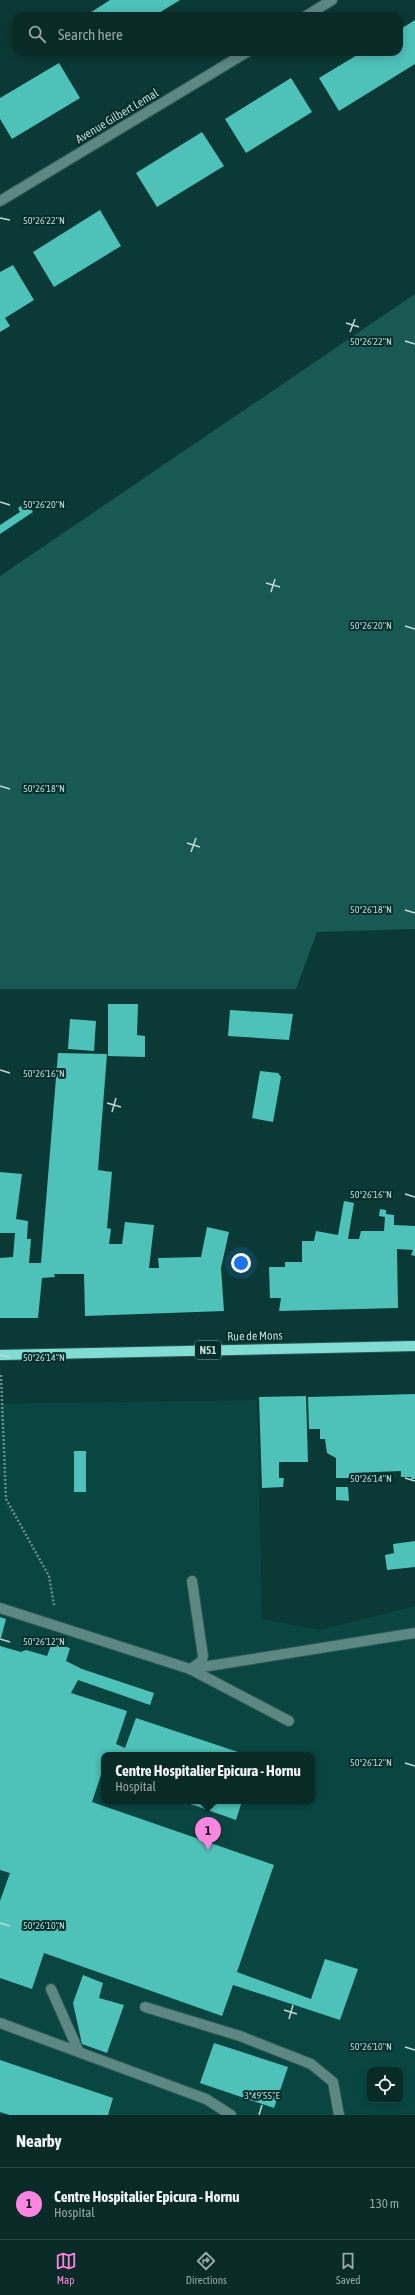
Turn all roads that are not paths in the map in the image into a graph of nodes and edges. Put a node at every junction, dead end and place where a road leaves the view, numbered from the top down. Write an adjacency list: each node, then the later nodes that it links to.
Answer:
1 (332, 0): 2 (street)
2 (312, 12)
3 (240, 56): 4 (street, Avenue Gilbert Lemal)
4 (0, 201)
5 (415, 1346): 6 (main road, Rue de Mons / N51)
6 (0, 1355)
7 (192, 1580): 10 (street)
8 (0, 1608): 10 (street)
9 (415, 1633): 10 (street)
10 (190, 1669): 11 (street)
11 (289, 1721)
12 (51, 1989): 15 (street)
13 (145, 2007): 17 (street)
14 (0, 2023): 15 (street)
15 (79, 2052): 16 (street)
16 (231, 2115)
17 (339, 2115)

